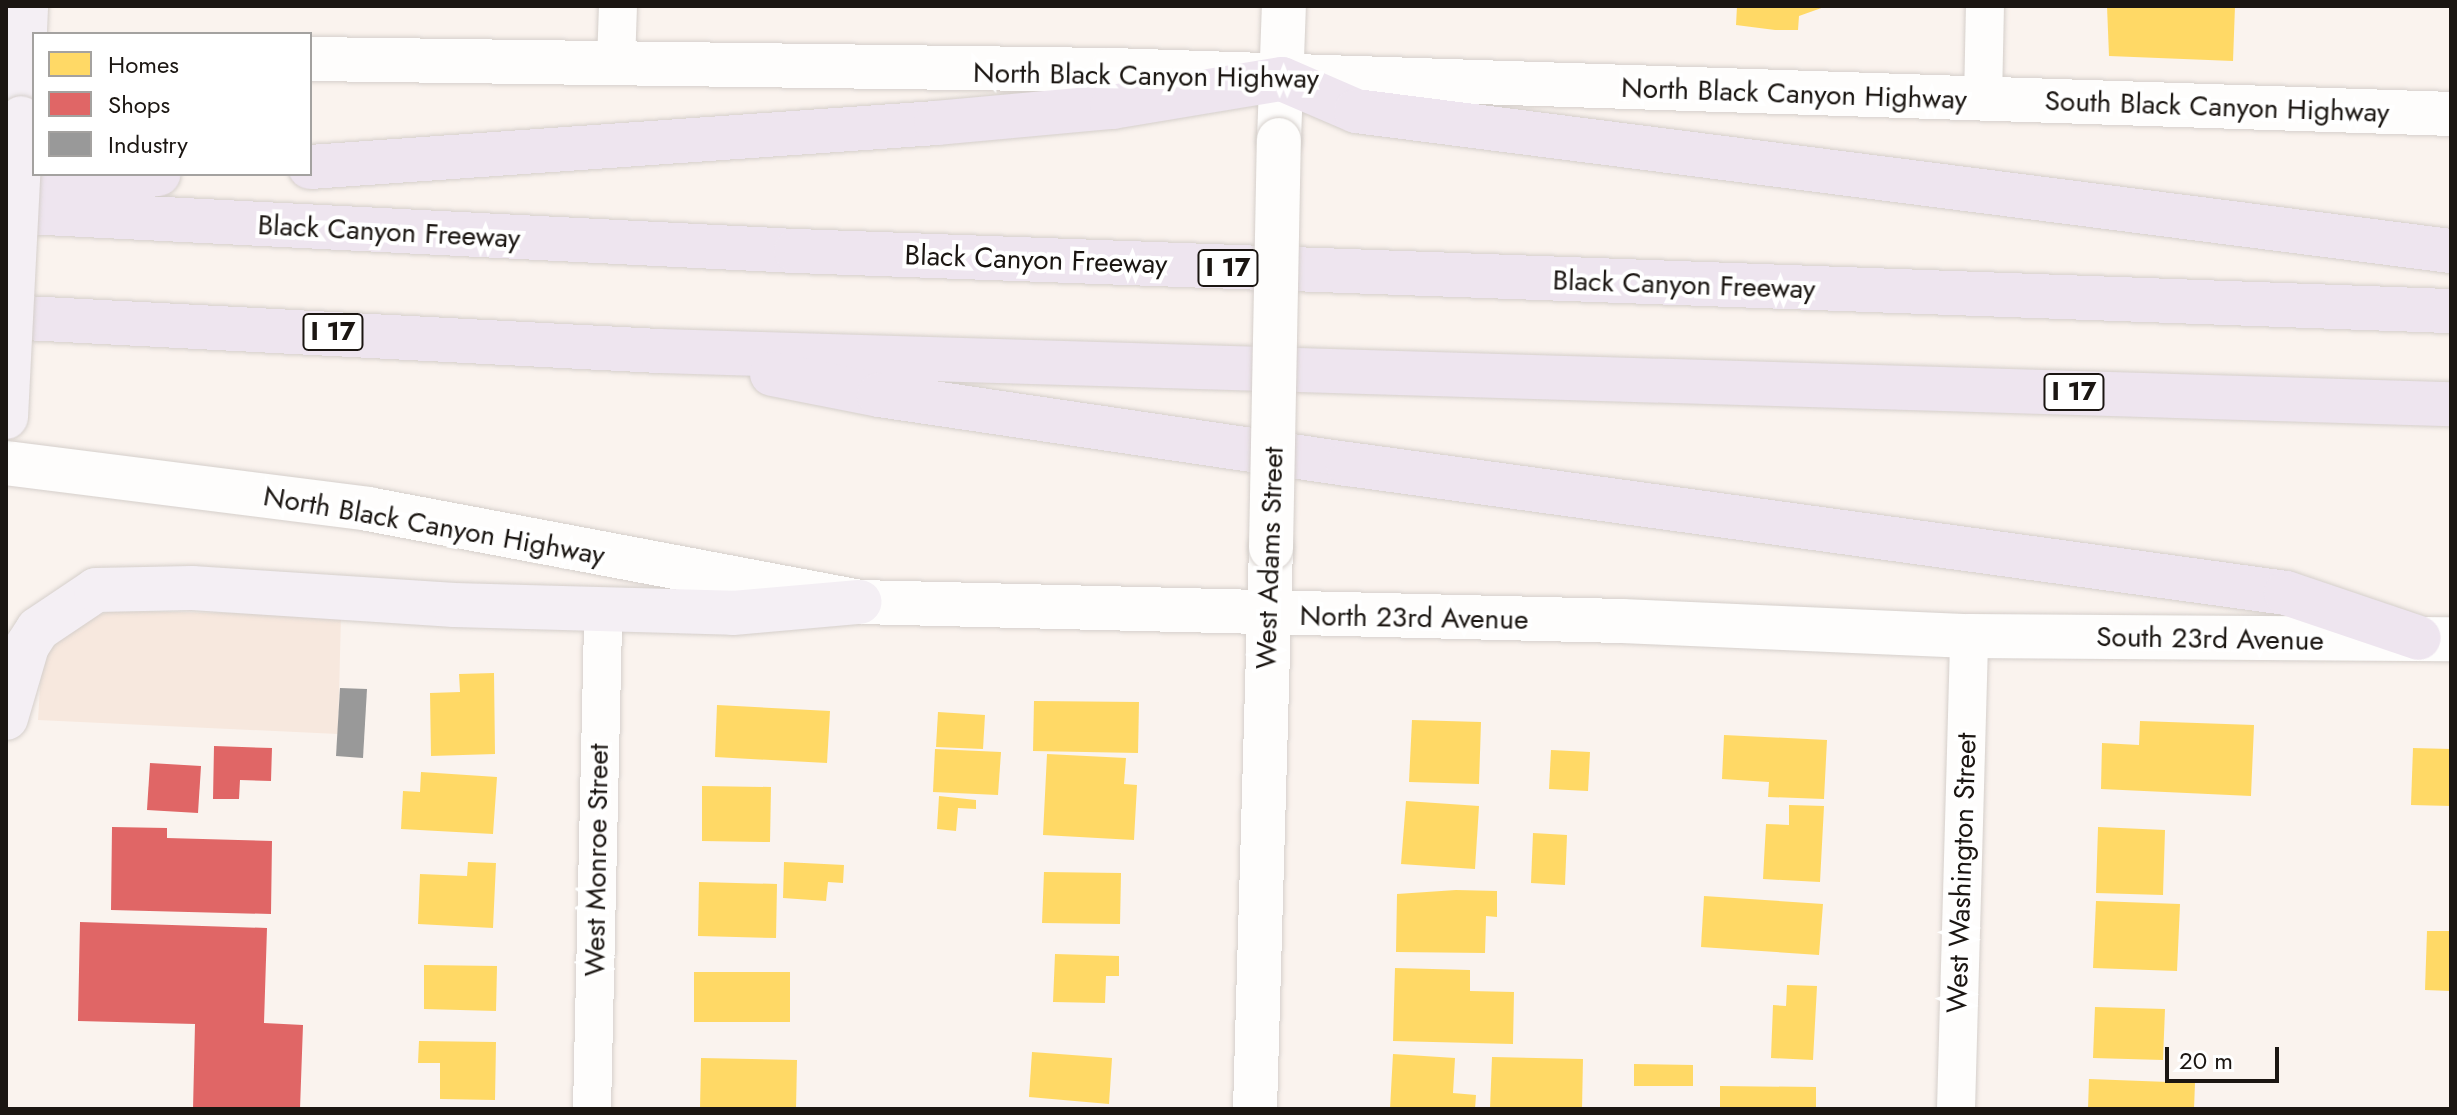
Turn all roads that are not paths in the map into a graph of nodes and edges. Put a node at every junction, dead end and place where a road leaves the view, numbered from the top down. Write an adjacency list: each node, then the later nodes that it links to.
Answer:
1 (618, 6): 6 (street)
2 (1284, 6): 7 (main road, West Adams Street)
3 (1985, 6): 8 (street)
4 (22, 38): 19 (main road, bridge)
5 (312, 59): 6 (main road, North Black Canyon Highway)
6 (616, 63): 7 (main road, North Black Canyon Highway)
7 (1282, 79): 8 (main road, North Black Canyon Highway); 10 (highway); 14 (highway); 24 (main road, West Adams Street, bridge)
8 (1983, 100): 9 (main road, South Black Canyon Highway)
9 (2451, 114)
10 (312, 167)
11 (135, 176): 12 (highway)
12 (6, 187)
13 (6, 211): 15 (highway, Black Canyon Freeway / I 17)
14 (2451, 251)
15 (2451, 311)
16 (6, 317): 17 (highway, I 17)
17 (660, 351): 18 (highway, I 17); 26 (highway)
18 (2451, 404)
19 (6, 417): 20 (main road)
20 (6, 429)
21 (6, 463): 22 (main road, North Black Canyon Highway)
22 (860, 602): 23 (main road); 24 (main road, North 23rd Avenue)
23 (603, 610): 27 (main road); 28 (street, West Monroe Street)
24 (1269, 615): 25 (main road, North 23rd Avenue); 29 (main road, West Adams Street)
25 (1969, 636): 26 (main road, South 23rd Avenue); 30 (street, West Washington Street)
26 (2435, 639)
27 (6, 718)
28 (592, 1109)
29 (1255, 1109)
30 (1956, 1109)

